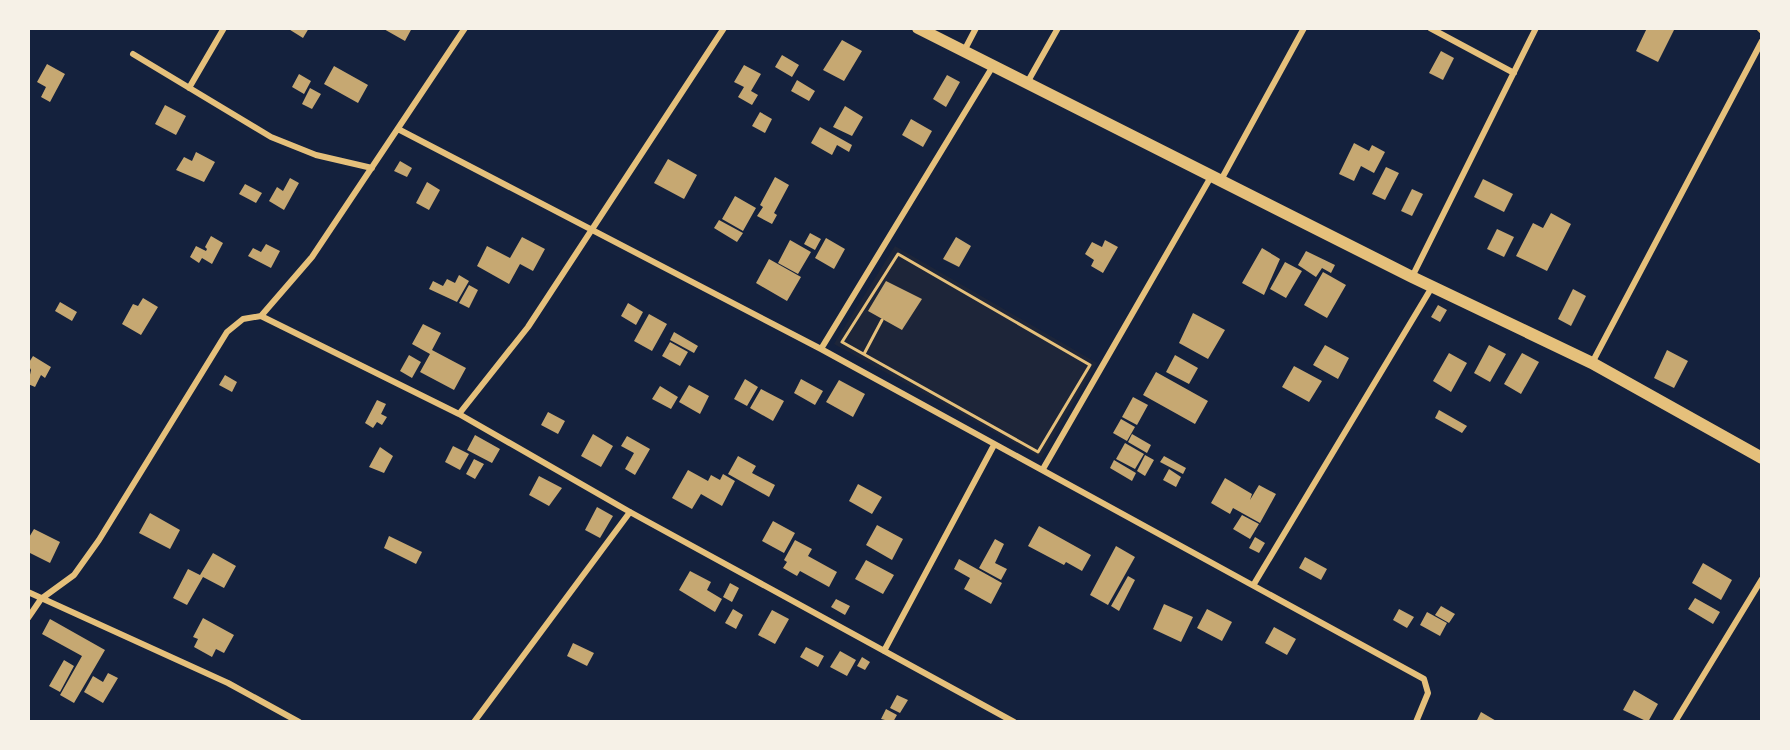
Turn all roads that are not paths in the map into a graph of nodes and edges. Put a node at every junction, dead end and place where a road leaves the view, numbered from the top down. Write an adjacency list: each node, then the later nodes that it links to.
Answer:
1 (224, 28): 16 (street)
2 (465, 28): 17 (street)
3 (724, 28): 20 (street)
4 (918, 28): 11 (main road)
5 (976, 28): 11 (street)
6 (1058, 28): 15 (street)
7 (1304, 28): 19 (street)
8 (1430, 28): 14 (street)
9 (1536, 28): 14 (street)
10 (1761, 41): 25 (street)
11 (964, 51): 13 (main road)
12 (134, 54): 16 (street)
13 (993, 66): 15 (main road); 24 (street)
14 (1514, 73): 21 (street)
15 (1027, 84): 19 (main road)
16 (189, 88): 18 (street)
17 (398, 129): 18 (street); 20 (street)
18 (372, 168): 23 (street)
19 (1217, 177): 21 (main road); 29 (street)
20 (592, 230): 24 (street); 26 (street)
21 (1412, 277): 22 (main road)
22 (1432, 287): 25 (main road); 32 (street)
23 (261, 316): 26 (street); 34 (street)
24 (820, 349): 27 (street)
25 (1592, 363): 28 (main road)
26 (459, 414): 30 (street)
27 (994, 445): 29 (street); 36 (street)
28 (1761, 458)
29 (1043, 469): 32 (street)
30 (630, 512): 36 (street); 38 (street)
31 (1761, 579): 41 (street)
32 (1254, 584): 40 (street)
33 (28, 592): 34 (street)
34 (41, 599): 35 (street); 37 (street)
35 (28, 618)
36 (884, 651): 39 (street)
37 (299, 722)
38 (474, 722)
39 (1014, 722)
40 (1416, 722)
41 (1675, 722)

